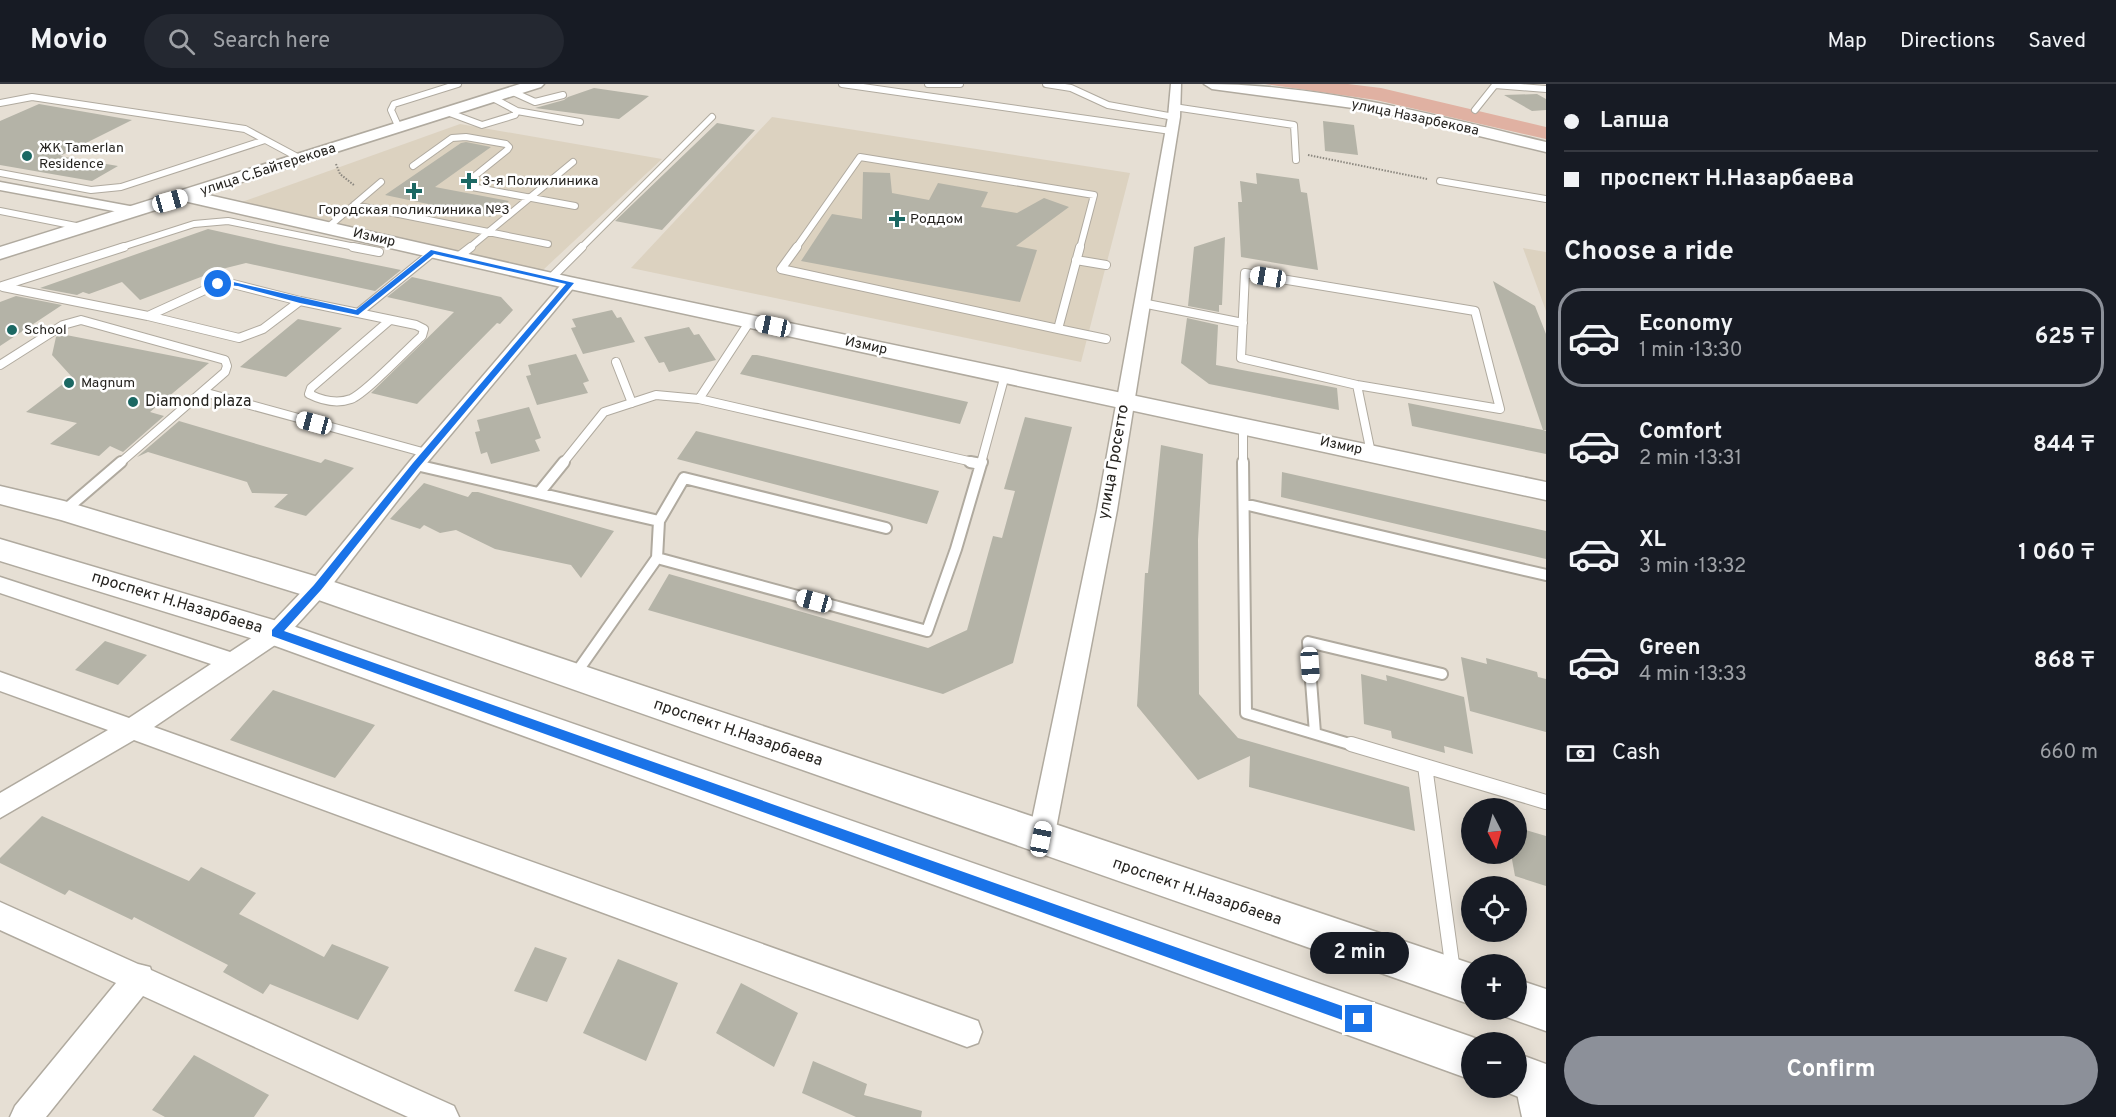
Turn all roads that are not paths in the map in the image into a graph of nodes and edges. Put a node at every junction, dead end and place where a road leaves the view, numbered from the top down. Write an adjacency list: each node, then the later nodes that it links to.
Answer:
1 (458, 84): 24 (lane)
2 (536, 84): 13 (main road, улица С.Байтерекова)
3 (842, 84): 22 (lane)
4 (928, 84): 5 (lane)
5 (960, 84)
6 (1046, 84): 22 (lane)
7 (1176, 84): 22 (street, улица Гросетто)
8 (1212, 84): 26 (main road, улица Назарбекова)
9 (1512, 84): 10 (lane); 11 (lane); 12 (lane)
10 (1495, 85): 17 (lane)
11 (1546, 89)
12 (1522, 90)
13 (513, 92): 14 (lane); 15 (main road, улица С.Байтерекова)
14 (563, 95)
15 (493, 98): 18 (lane); 19 (main road, улица С.Байтерекова)
16 (0, 104): 25 (lane)
17 (1470, 109): 20 (main road, улица Назарбекова)
18 (517, 111): 19 (lane); 23 (lane)
19 (447, 112): 24 (main road, улица С.Байтерекова)
20 (1496, 115)
21 (712, 117): 54 (lane)
22 (1173, 118): 28 (lane); 57 (street, улица Гросетто)
23 (580, 122)
24 (399, 128): 27 (main road, улица С.Байтерекова)
25 (265, 140): 27 (lane); 31 (lane)
26 (1546, 147)
27 (301, 159): 35 (main road, улица С.Байтерекова)
28 (1296, 160)
29 (573, 162): 36 (lane)
30 (413, 166): 36 (lane)
31 (0, 173)
32 (1440, 181): 37 (lane)
33 (381, 182): 38 (lane)
34 (0, 186): 41 (street)
35 (187, 196): 41 (main road, улица С.Байтерекова); 45 (main road, Измир)
36 (529, 198): 39 (lane); 46 (lane)
37 (1546, 199)
38 (354, 205): 45 (lane); 46 (lane)
39 (575, 206)
40 (0, 211): 42 (lane)
41 (135, 211): 44 (main road, улица С.Байтерекова)
42 (14, 214): 43 (lane); 44 (lane)
43 (0, 218)
44 (81, 227): 50 (main road, улица С.Байтерекова)
45 (327, 228): 49 (main road, Измир)
46 (489, 232): 47 (lane); 51 (lane)
47 (548, 244)
48 (379, 252): 55 (lane)
49 (433, 252): 51 (main road, Измир); 58 (lane)
50 (0, 254)
51 (458, 257): 54 (main road, Измир)
52 (1076, 260): 53 (lane); 63 (lane); 63 (lane)
53 (1106, 265)
54 (561, 281): 61 (main road, Измир); 75 (street)
55 (1, 286): 59 (lane)
56 (300, 301): 58 (lane); 59 (lane); 59 (lane)
57 (1142, 303): 62 (lane); 71 (street, улица Гросетто)
58 (358, 313): 60 (lane)
59 (148, 316)
60 (390, 320): 60 (lane)
61 (750, 321): 67 (main road, Измир); 70 (lane)
62 (1243, 323): 68 (lane); 68 (lane)
63 (1058, 329): 64 (lane)
64 (1106, 339)
65 (616, 362): 72 (lane)
66 (0, 365): 69 (lane)
67 (1005, 375): 71 (main road, Измир); 76 (lane)
68 (1357, 385): 74 (lane)
69 (203, 392): 75 (lane); 81 (lane)
70 (699, 399): 72 (lane); 76 (lane)
71 (1125, 401): 73 (main road, Измир); 99 (street, улица Гросетто)
72 (632, 403): 78 (lane)
73 (1243, 425): 74 (main road, Измир); 80 (lane)
74 (1371, 453): 77 (main road, Измир)
75 (421, 459): 78 (lane); 88 (street)
76 (981, 464): 85 (lane)
77 (1546, 491)
78 (539, 493): 82 (lane)
79 (0, 495): 81 (main road, проспект Н.Назарбаева)
80 (1244, 504): 86 (lane); 95 (lane)
81 (64, 510): 88 (main road, проспект Н.Назарбаева)
82 (659, 521): 83 (lane); 85 (lane)
83 (886, 528)
84 (0, 550): 89 (main road, проспект Н.Назарбаева)
85 (657, 558): 92 (lane)
86 (1546, 575)
87 (0, 585): 90 (street)
88 (318, 588): 89 (street); 92 (main road, проспект Н.Назарбаева)
89 (276, 633): 90 (street); 107 (main road, проспект Н.Назарбаева)
90 (232, 662): 94 (street)
91 (1442, 674): 95 (lane)
92 (574, 676): 99 (main road, проспект Н.Назарбаева)
93 (0, 681): 94 (street)
94 (130, 730): 98 (street); 106 (street)
95 (1315, 733): 96 (lane)
96 (1425, 766): 97 (lane); 101 (lane)
97 (1546, 802)
98 (0, 806)
99 (1041, 839): 103 (main road, проспект Н.Назарбаева)
100 (0, 916): 102 (street)
101 (1461, 971)
102 (140, 977): 108 (street); 109 (street)
103 (1461, 981)
104 (1527, 1004): 105 (main road)
105 (1546, 1010)
106 (967, 1032)
107 (1461, 1055)
108 (26, 1117)
109 (443, 1117)

